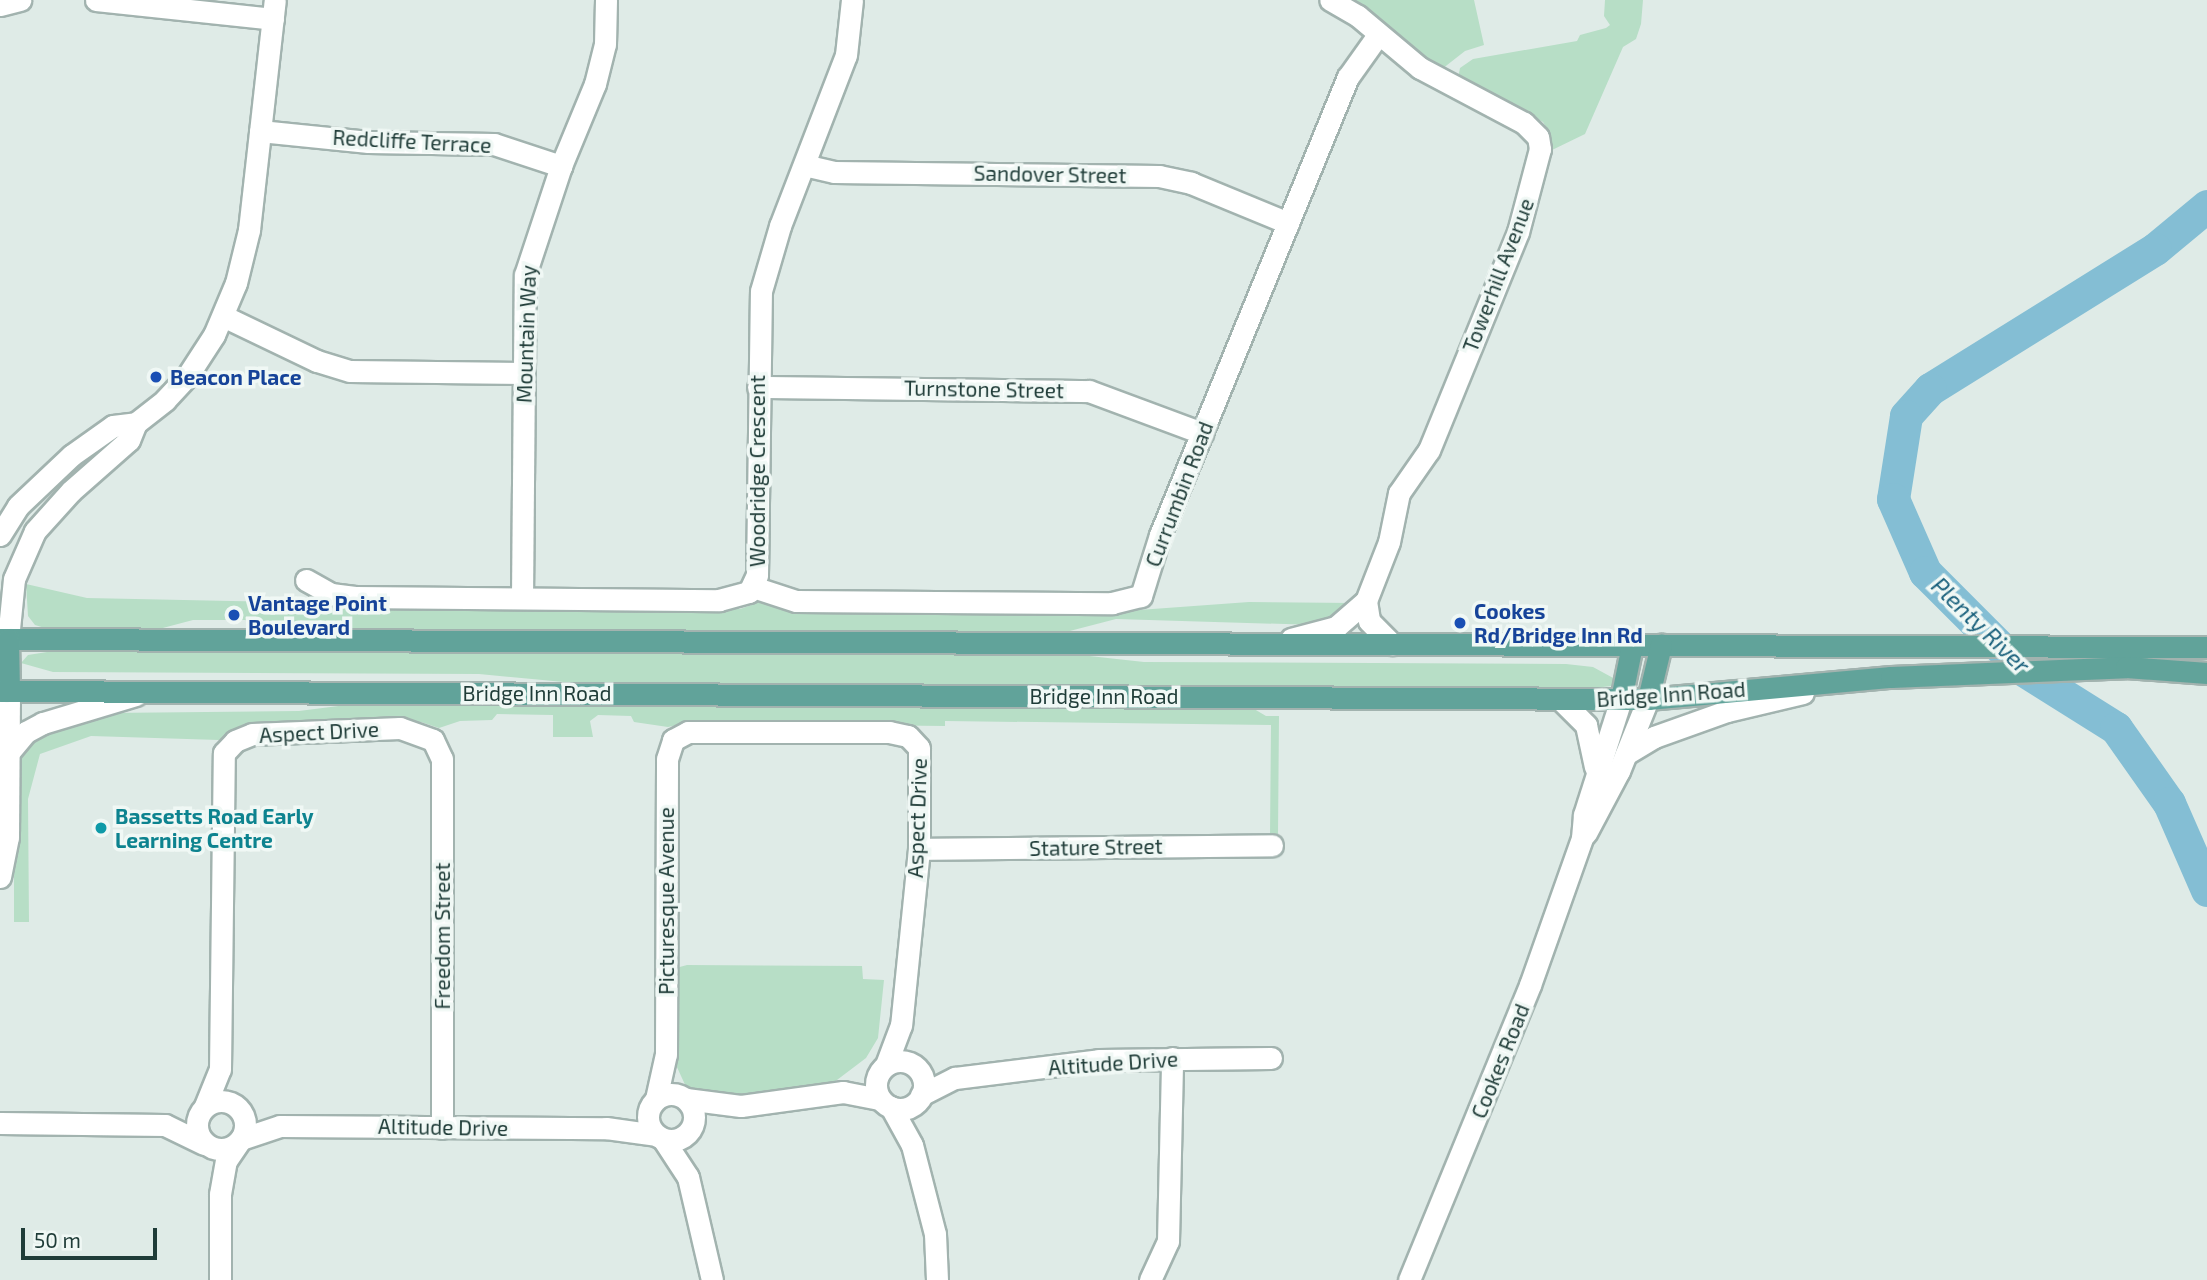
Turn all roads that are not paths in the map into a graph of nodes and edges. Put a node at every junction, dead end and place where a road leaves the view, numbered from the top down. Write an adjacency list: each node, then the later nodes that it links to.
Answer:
1 (20, 0): 6 (street)
2 (96, 0): 7 (street)
3 (606, 0): 11 (street, Mountain Way)
4 (852, 0): 10 (street, Woodridge Crescent)
5 (1332, 1): 8 (street, Towerhill Avenue)
6 (0, 5)
7 (274, 9): 9 (street)
8 (1378, 35): 12 (street, Currumbin Road); 22 (street, Towerhill Avenue)
9 (260, 131): 11 (street, Redcliffe Terrace); 13 (street)
10 (804, 165): 12 (street, Sandover Street); 15 (street, Woodridge Crescent)
11 (561, 166): 14 (street, Mountain Way)
12 (1288, 223): 17 (street, Currumbin Road)
13 (223, 316): 14 (street); 16 (street)
14 (523, 373): 21 (street, Mountain Way)
15 (758, 387): 17 (street, Turnstone Street); 20 (street, Woodridge Crescent)
16 (136, 423): 18 (street); 23 (street)
17 (1202, 433): 20 (street, Currumbin Road)
18 (0, 534)
19 (306, 580): 21 (street, Woodridge Crescent)
20 (753, 587): 21 (street, Woodridge Crescent)
21 (522, 598)
22 (1366, 601): 24 (street, Towerhill Avenue); 25 (street)
23 (4, 639): 24 (main road, Bridge Inn Road); 31 (main road)
24 (1266, 644): 25 (main road, Bridge Inn Road)
25 (1392, 644): 26 (main road, Bridge Inn Road)
26 (1632, 645): 27 (main road, Bridge Inn Road); 34 (main road, Cookes Road)
27 (1661, 645): 28 (main road, Bridge Inn Road); 35 (main road, Cookes Road)
28 (2207, 648)
29 (2207, 673): 30 (main road, Bridge Inn Road)
30 (1891, 677): 35 (main road, Bridge Inn Road); 39 (street)
31 (4, 691): 32 (main road, Bridge Inn Road); 38 (street)
32 (148, 692): 33 (main road, Bridge Inn Road); 38 (street)
33 (1560, 699): 34 (main road, Bridge Inn Road); 40 (street, Cookes Road)
34 (1621, 699): 35 (main road, Bridge Inn Road); 40 (street, Cookes Road)
35 (1648, 699): 39 (street, Cookes Road)
36 (438, 746): 50 (street, Aspect Drive); 65 (street, Freedom Street)
37 (668, 748): 43 (street, Aspect Drive); 46 (street, Picturesque Avenue)
38 (10, 751): 44 (street)
39 (1626, 754): 41 (street, Cookes Road)
40 (1595, 780): 41 (street, Cookes Road)
41 (1582, 838): 77 (street, Cookes Road)
42 (1272, 845): 43 (street, Stature Street)
43 (919, 849): 45 (street, Aspect Drive)
44 (0, 877)
45 (901, 1025): 49 (street, Aspect Drive); 51 (street, Aspect Drive)
46 (666, 1054): 54 (street, Picturesque Avenue); 57 (street, Picturesque Avenue)
47 (1171, 1058): 48 (street, Altitude Drive); 52 (street, Altitude Drive); 76 (street)
48 (1271, 1058)
49 (914, 1067): 51 (street, Altitude Drive); 52 (street, Altitude Drive); 55 (street, Aspect Drive)
50 (220, 1069): 59 (street, Aspect Drive); 60 (street, Aspect Drive)
51 (881, 1071): 53 (street); 56 (street)
52 (955, 1078): 55 (street, Altitude Drive)
53 (843, 1092): 56 (street); 58 (street)
54 (683, 1097): 57 (street); 58 (street); 64 (street)
55 (918, 1099): 56 (street, Altitude Drive); 69 (street, Aspect Drive)
56 (886, 1103): 69 (street)
57 (652, 1104): 66 (street, Altitude Drive); 67 (street)
58 (741, 1105): 64 (street)
59 (202, 1109): 60 (street); 62 (street); 70 (street)
60 (239, 1109): 63 (street, Altitude Drive); 68 (street)
61 (0, 1123): 62 (street)
62 (165, 1125): 70 (street)
63 (280, 1126): 65 (street, Altitude Drive); 68 (street, Altitude Drive)
64 (692, 1127): 67 (street); 71 (street)
65 (442, 1128): 66 (street, Altitude Drive)
66 (606, 1128): 67 (street, Altitude Drive)
67 (659, 1137): 71 (street)
68 (240, 1140): 70 (street); 72 (street)
69 (912, 1144): 75 (street)
70 (206, 1145): 72 (street)
71 (688, 1177): 74 (street)
72 (220, 1194): 73 (street)
73 (220, 1280)
74 (712, 1280)
75 (937, 1280)
76 (1150, 1280)
77 (1409, 1280)

